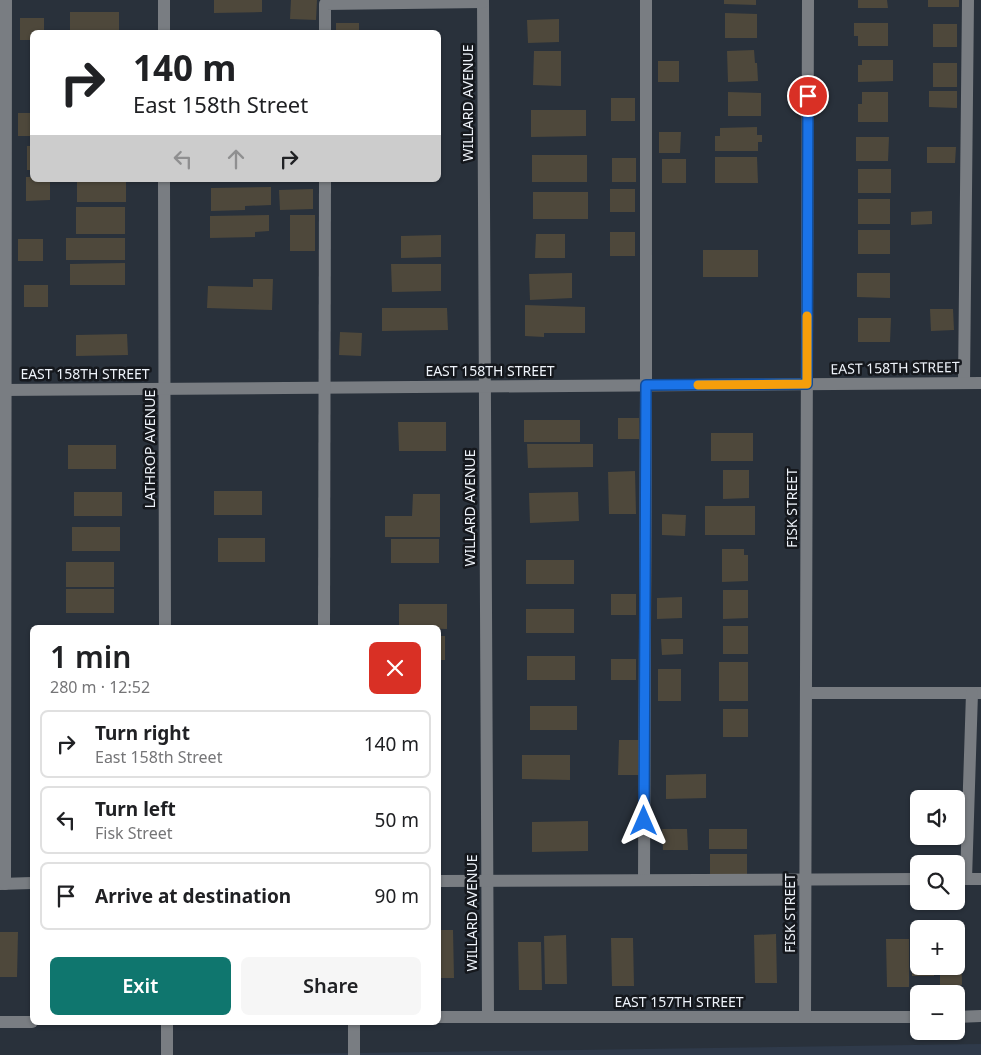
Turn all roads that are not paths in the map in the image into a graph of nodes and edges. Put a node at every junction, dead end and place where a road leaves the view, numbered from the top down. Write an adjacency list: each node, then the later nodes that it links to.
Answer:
1 (6, 0): 19 (street)
2 (164, 0): 8 (street)
3 (646, 0): 15 (street)
4 (808, 0): 14 (street, FISK STREET)
5 (968, 0): 13 (street)
6 (483, 1): 7 (street); 16 (street, WILLARD AVENUE)
7 (337, 2): 9 (street)
8 (164, 30)
9 (325, 30)
10 (164, 182): 18 (street, LATHROP AVENUE)
11 (325, 182): 17 (street)
12 (981, 382): 13 (street, EAST 158TH STREET)
13 (964, 383): 14 (street, EAST 158TH STREET)
14 (807, 384): 15 (street, EAST 158TH STREET); 22 (street, FISK STREET)
15 (646, 385): 16 (street, EAST 158TH STREET); 28 (street)
16 (484, 386): 17 (street, EAST 158TH STREET); 31 (street, WILLARD AVENUE)
17 (325, 387): 18 (street, EAST 158TH STREET); 21 (street)
18 (164, 389): 19 (street, EAST 158TH STREET); 20 (street, LATHROP AVENUE)
19 (3, 390): 32 (street)
20 (165, 625)
21 (324, 625)
22 (806, 693): 23 (street); 29 (street, FISK STREET)
23 (977, 693): 24 (street)
24 (963, 855)
25 (910, 879): 29 (street)
26 (965, 879): 27 (street)
27 (981, 879)
28 (644, 880): 29 (street); 31 (street)
29 (806, 880): 37 (street, FISK STREET)
30 (441, 881): 31 (street)
31 (487, 881): 36 (street, WILLARD AVENUE)
32 (2, 884): 33 (street)
33 (30, 884)
34 (965, 1016): 35 (street)
35 (981, 1016)
36 (488, 1017): 37 (street, EAST 157TH STREET); 39 (street, EAST 157TH STREET)
37 (805, 1017): 38 (street, EAST 157TH STREET)
38 (910, 1017)
39 (441, 1018)
40 (0, 1022): 41 (street)
41 (30, 1022)
42 (167, 1025): 44 (street)
43 (354, 1025): 45 (street)
44 (167, 1055)
45 (354, 1055)

